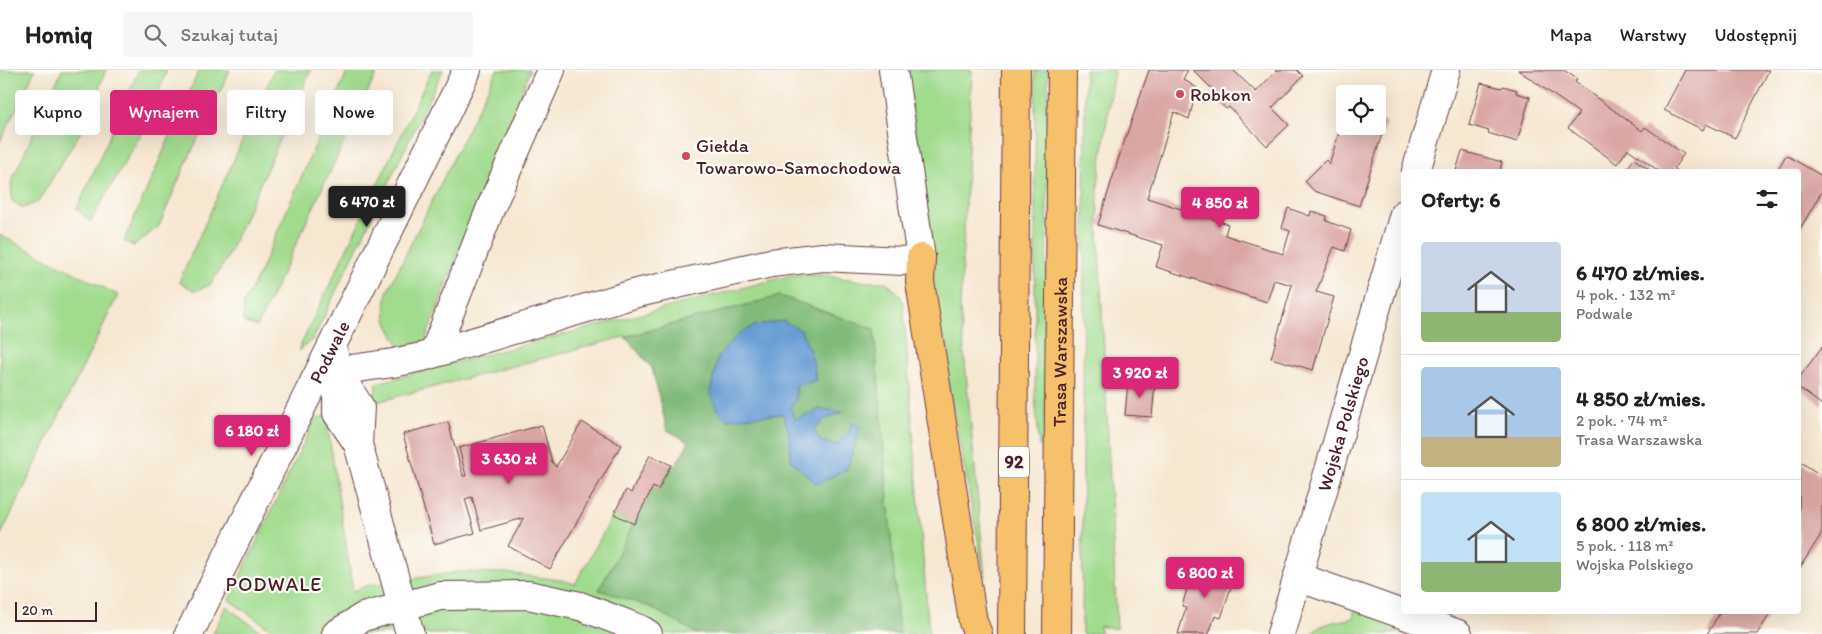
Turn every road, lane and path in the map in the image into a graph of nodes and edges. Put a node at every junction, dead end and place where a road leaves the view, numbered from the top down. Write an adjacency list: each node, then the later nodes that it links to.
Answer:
1 (467, 70): 11 (street, Podwale)
2 (551, 70): 10 (street)
3 (893, 70): 9 (street)
4 (1016, 70): 21 (main road, 92)
5 (1062, 70): 22 (main road, Trasa Warszawska)
6 (1446, 70): 7 (street)
7 (1417, 169)
8 (1401, 224): 12 (street, Wojska Polskiego)
9 (921, 258): 10 (street); 20 (main road)
10 (434, 353): 11 (street)
11 (334, 359): 13 (street); 16 (street, Podwale)
12 (1298, 577): 14 (street); 23 (street, Wojska Polskiego)
13 (402, 606): 17 (street); 18 (street); 19 (street)
14 (1401, 614)
15 (1402, 614): 24 (street)
16 (189, 634)
17 (336, 634)
18 (410, 634)
19 (648, 634)
20 (978, 634)
21 (1012, 634)
22 (1057, 634)
23 (1281, 634)
24 (1458, 634)

